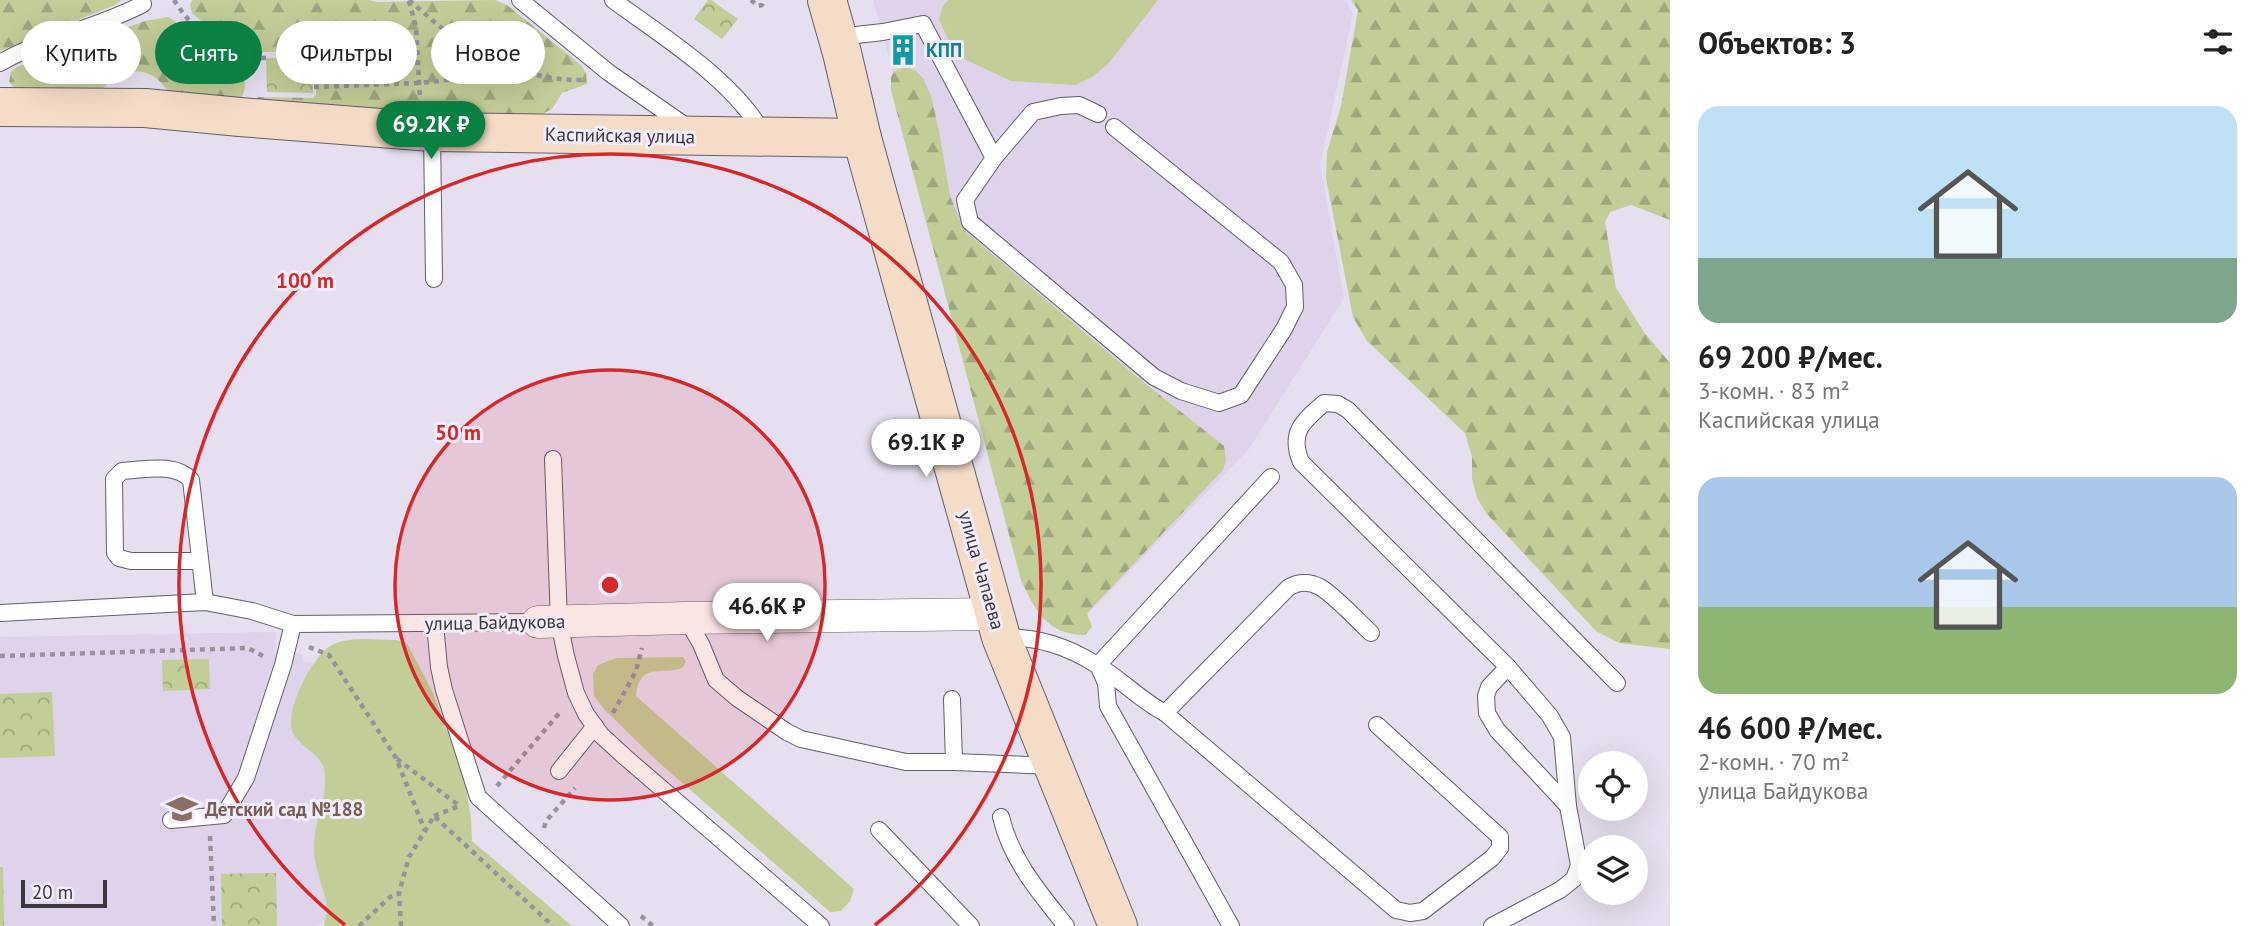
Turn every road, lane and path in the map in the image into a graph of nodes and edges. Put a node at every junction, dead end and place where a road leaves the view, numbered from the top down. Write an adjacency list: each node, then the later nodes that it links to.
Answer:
1 (174, 0): 11 (path)
2 (409, 0): 9 (path); 16 (path)
3 (520, 0): 13 (lane)
4 (613, 0): 23 (lane)
5 (751, 0): 6 (path)
6 (764, 0)
7 (827, 0): 10 (main road, улица Чапаева)
8 (144, 4): 12 (lane)
9 (434, 21)
10 (837, 38): 24 (main road, улица Чапаева); 25 (lane)
11 (266, 58)
12 (0, 63)
13 (608, 72): 14 (path); 22 (lane)
14 (545, 76)
15 (431, 82): 16 (path)
16 (420, 83): 17 (path); 21 (path)
17 (313, 87)
18 (0, 107): 21 (main road, Каспийская улица)
19 (1098, 114): 25 (lane)
20 (1114, 127): 25 (lane)
21 (426, 132): 22 (main road, Каспийская улица); 26 (lane)
22 (700, 136): 23 (main road, Каспийская улица)
23 (765, 136): 24 (main road, Каспийская улица)
24 (862, 138): 36 (main road, улица Чапаева)
25 (994, 158)
26 (434, 279)
27 (553, 459): 34 (lane)
28 (1271, 477): 41 (lane)
29 (200, 561): 29 (lane); 30 (lane)
30 (205, 602): 31 (lane, улица Байдукова); 37 (lane, улица Байдукова)
31 (0, 613)
32 (686, 618): 33 (street, улица Байдукова); 36 (street, улица Байдукова); 50 (lane)
33 (645, 619): 34 (street, улица Байдукова); 48 (path)
34 (548, 622): 35 (lane, улица Байдукова); 44 (lane)
35 (435, 624): 37 (lane, улица Байдукова); 54 (lane)
36 (997, 625): 41 (lane); 51 (main road, улица Чапаева)
37 (291, 632): 40 (lane); 49 (path)
38 (1371, 633): 46 (lane)
39 (0, 656): 40 (path)
40 (283, 665): 58 (lane)
41 (1098, 665): 46 (lane); 75 (lane)
42 (1508, 667): 43 (lane); 56 (lane); 56 (lane)
43 (1617, 683)
44 (576, 693): 48 (lane); 54 (path)
45 (952, 699): 50 (lane)
46 (1165, 713): 47 (lane)
47 (1377, 725)
48 (598, 731): 52 (lane); 71 (lane)
49 (396, 758): 55 (path); 60 (path)
50 (954, 762): 51 (lane)
51 (1053, 766): 74 (main road, улица Чапаева)
52 (559, 771)
53 (576, 787): 61 (path)
54 (478, 797): 69 (lane)
55 (458, 806)
56 (1568, 806): 76 (lane)
57 (1001, 817): 73 (lane)
58 (172, 820)
59 (880, 830): 72 (lane)
60 (425, 831): 63 (path); 68 (path)
61 (546, 831)
62 (211, 862): 65 (path)
63 (399, 893): 66 (path); 67 (path)
64 (633, 909): 70 (path)
65 (214, 926)
66 (359, 926)
67 (401, 926)
68 (554, 926)
69 (621, 926)
70 (653, 926)
71 (821, 926)
72 (971, 926)
73 (1066, 926)
74 (1118, 926)
75 (1230, 926)
76 (1492, 926)

